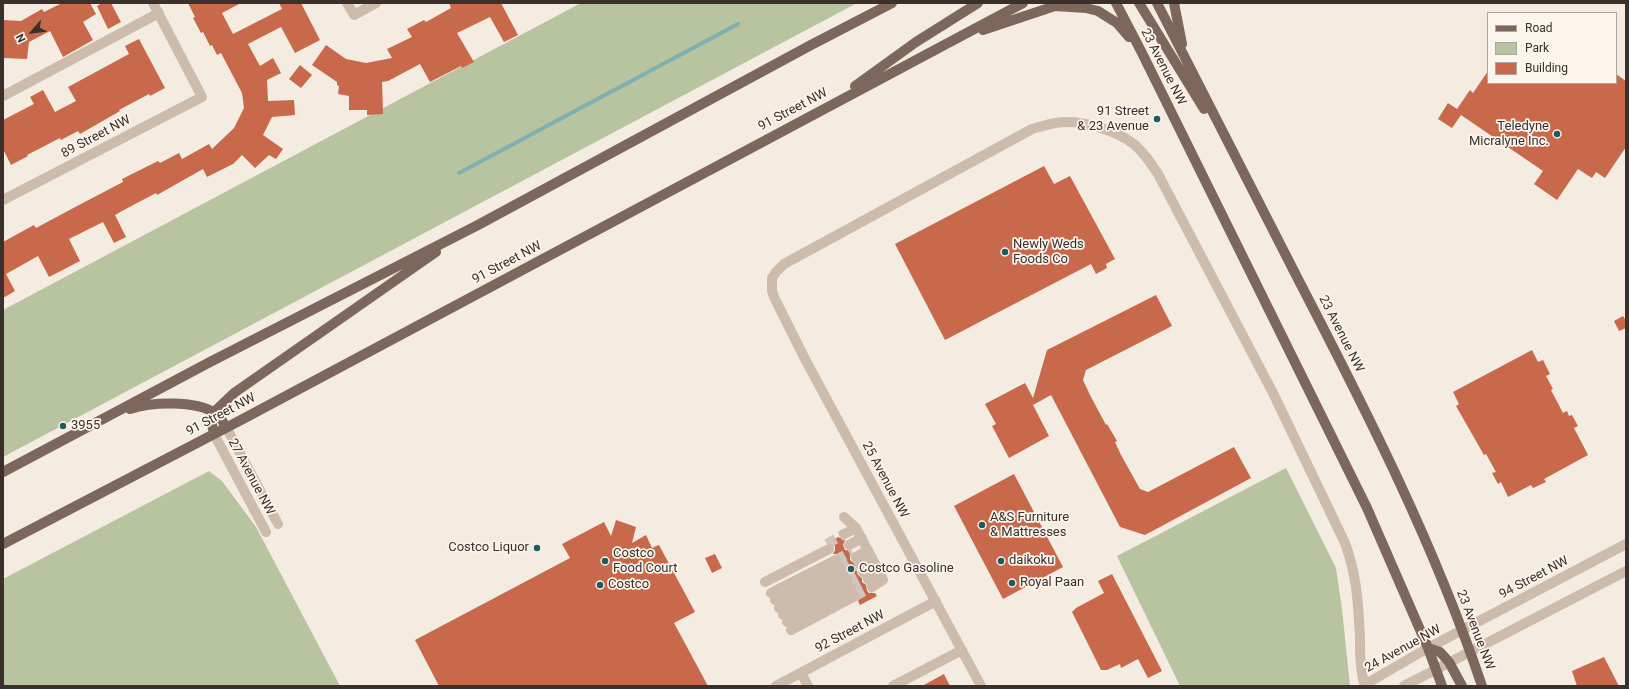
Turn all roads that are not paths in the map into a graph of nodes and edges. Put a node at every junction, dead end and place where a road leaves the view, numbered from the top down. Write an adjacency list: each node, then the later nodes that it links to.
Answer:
1 (153, 3): 11 (street)
2 (347, 3): 3 (street)
3 (376, 3)
4 (892, 3): 19 (main road)
5 (978, 3): 16 (main road)
6 (1023, 3): 12 (main road, 91 Street NW)
7 (1116, 3): 13 (main road, 23 Avenue NW)
8 (1139, 3): 17 (main road)
9 (1157, 3): 14 (main road, 23 Avenue NW)
10 (1174, 3): 14 (main road)
11 (159, 13): 15 (street); 18 (street, 89 Street NW)
12 (948, 43): 13 (main road); 16 (main road, 91 Street NW)
13 (1141, 51): 39 (main road, 23 Avenue NW)
14 (1186, 60): 17 (main road, 23 Avenue NW)
15 (3, 96)
16 (826, 107): 21 (main road, 91 Street NW)
17 (1242, 170): 38 (main road, 23 Avenue NW)
18 (3, 200)
19 (478, 225): 20 (main road); 22 (main road)
20 (214, 412): 21 (main road); 22 (main road); 23 (main road)
21 (226, 427): 23 (main road, 91 Street NW); 28 (street, 27 Avenue NW)
22 (76, 432): 24 (main road)
23 (214, 434): 29 (street, 27 Avenue NW); 30 (main road, 91 Street NW)
24 (21, 463): 25 (main road); 26 (main road)
25 (3, 472)
26 (3, 477)
27 (844, 516): 32 (street)
28 (278, 524)
29 (266, 532)
30 (3, 544)
31 (1626, 544): 38 (street, 94 Street NW)
32 (867, 549): 33 (street); 33 (street); 33 (street); 33 (street)
33 (857, 559)
34 (840, 568): 37 (street); 37 (street); 37 (street); 37 (street)
35 (1626, 571): 41 (street)
36 (936, 601): 40 (street, 25 Avenue NW); 44 (street, 92 Street NW); 45 (street, 25 Avenue NW)
37 (776, 602)
38 (1458, 633): 39 (street, 24 Avenue NW); 41 (main road, 23 Avenue NW)
39 (1428, 648): 42 (main road); 43 (main road, 23 Avenue NW); 45 (street, 24 Avenue NW)
40 (962, 650): 48 (street); 49 (street, 25 Avenue NW)
41 (1471, 652): 42 (street); 53 (main road, 23 Avenue NW)
42 (1449, 662): 43 (street); 52 (main road)
43 (1436, 669): 50 (street); 51 (main road, 23 Avenue NW)
44 (801, 673): 46 (street, 92 Street NW); 47 (street)
45 (1365, 685)
46 (776, 686)
47 (808, 686)
48 (893, 686)
49 (981, 686)
50 (1404, 686)
51 (1442, 686)
52 (1462, 686)
53 (1482, 686)

